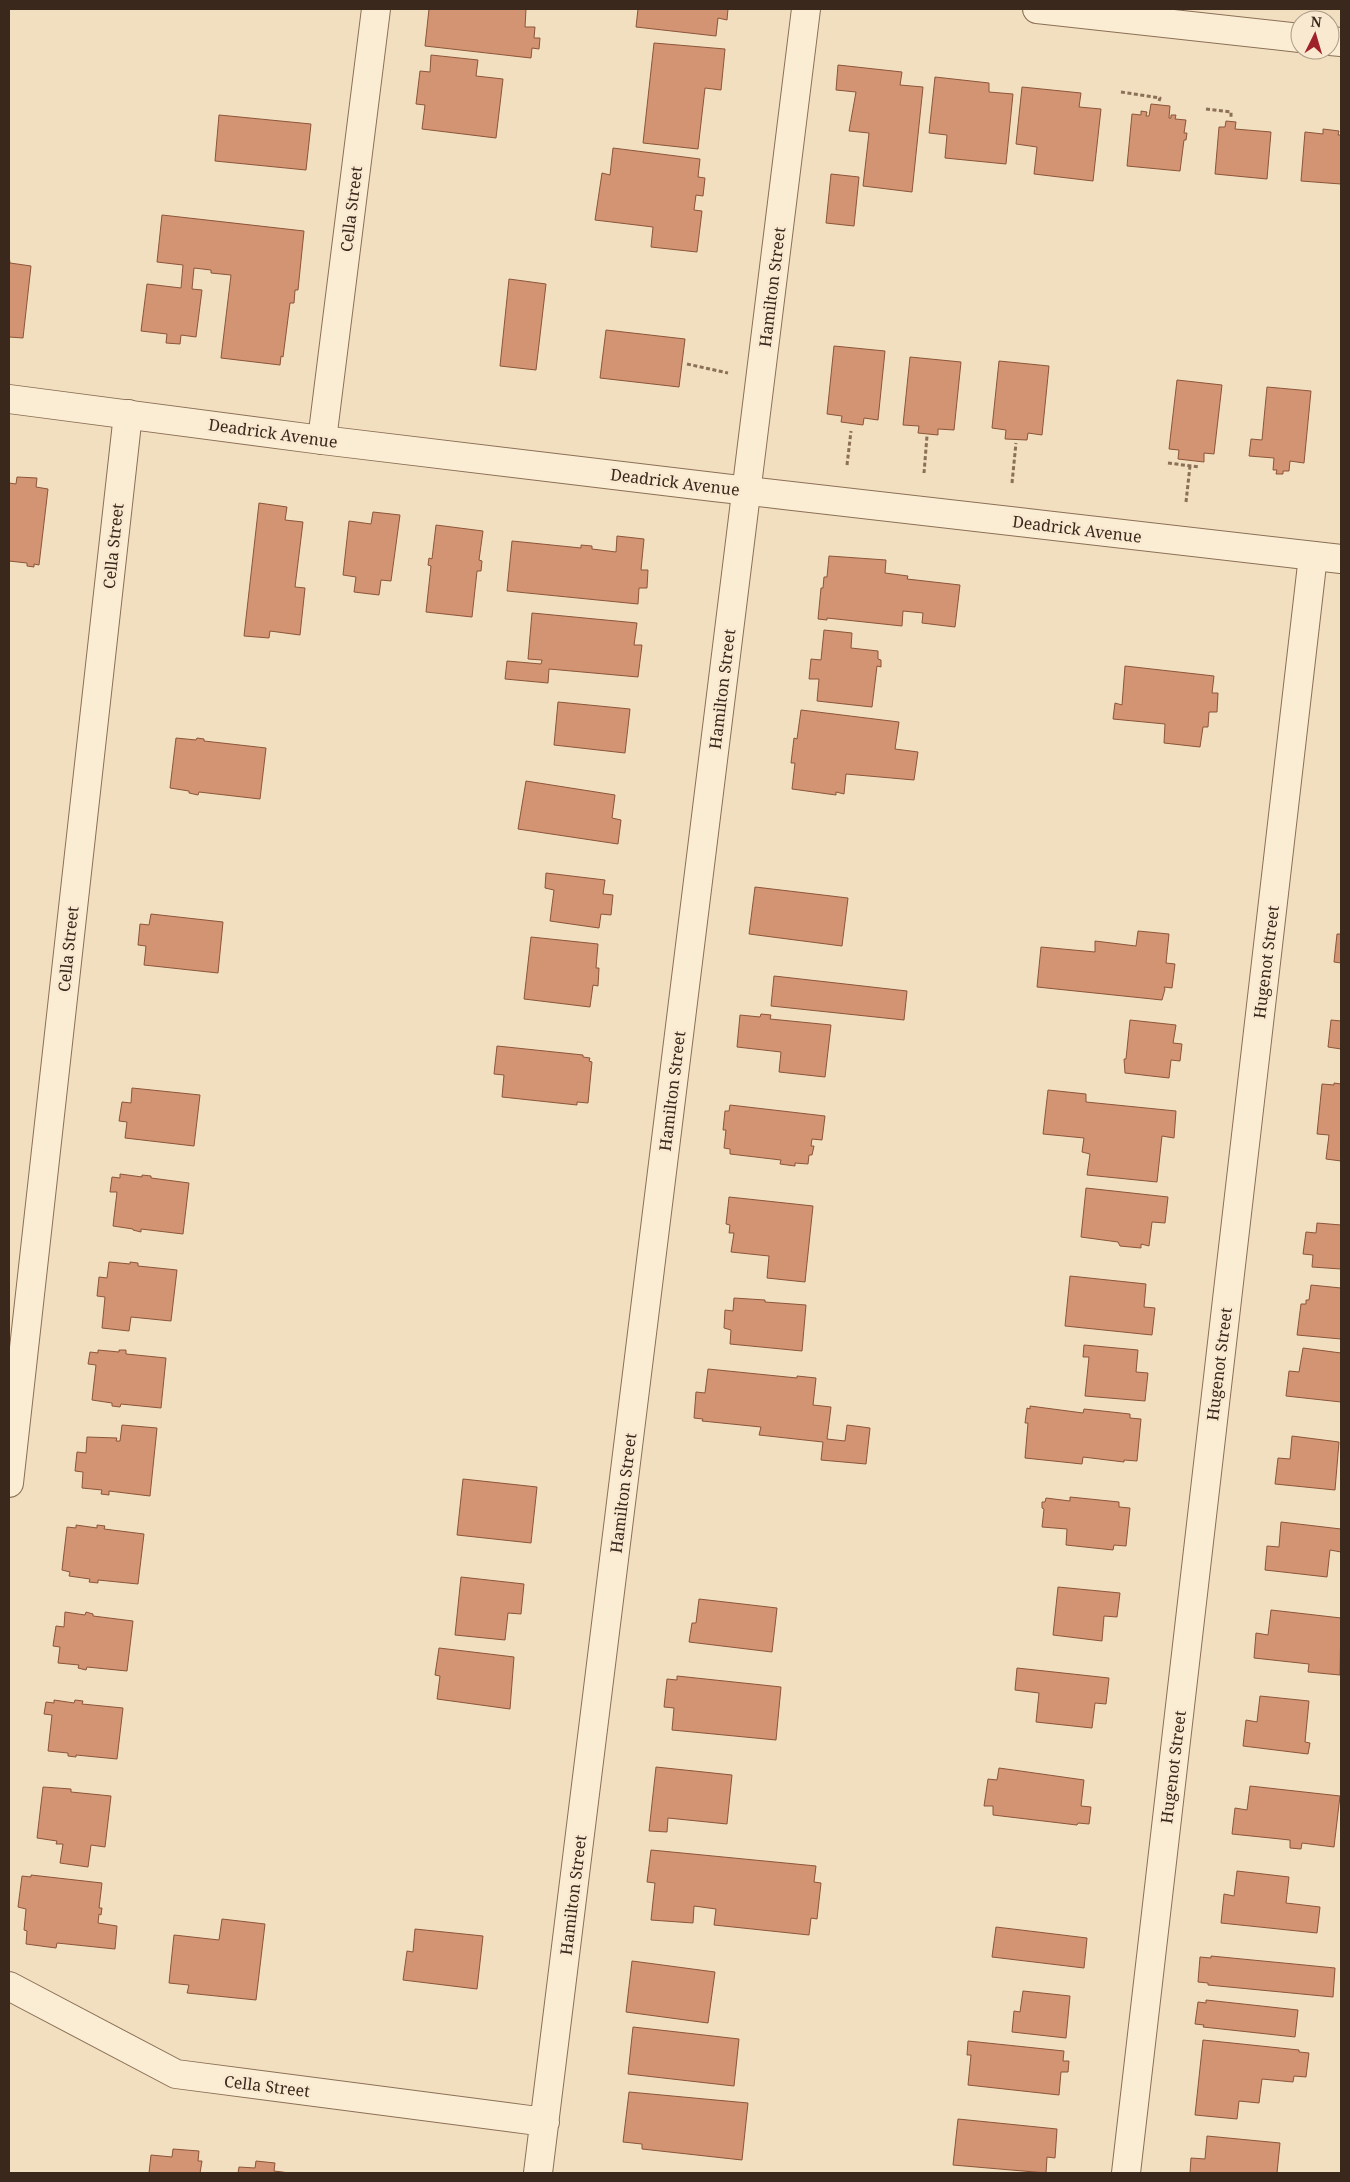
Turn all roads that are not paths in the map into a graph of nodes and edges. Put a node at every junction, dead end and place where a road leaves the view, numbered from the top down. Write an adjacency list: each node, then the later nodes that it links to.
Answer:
1 (376, 9): 7 (street, Cella Street)
2 (806, 9): 8 (street, Hamilton Street)
3 (1037, 9): 4 (street)
4 (1290, 37)
5 (9, 399): 6 (street, Deadrick Avenue)
6 (128, 414): 7 (street, Deadrick Avenue); 11 (street, Cella Street)
7 (322, 440): 8 (street, Deadrick Avenue)
8 (747, 491): 9 (street, Deadrick Avenue); 13 (street, Hamilton Street)
9 (1312, 556): 10 (street, Deadrick Avenue); 15 (street, Hugenot Street)
10 (1341, 559)
11 (9, 1483)
12 (9, 1986): 13 (street, Cella Street)
13 (545, 2122): 14 (street, Hamilton Street)
14 (538, 2173)
15 (1126, 2173)

